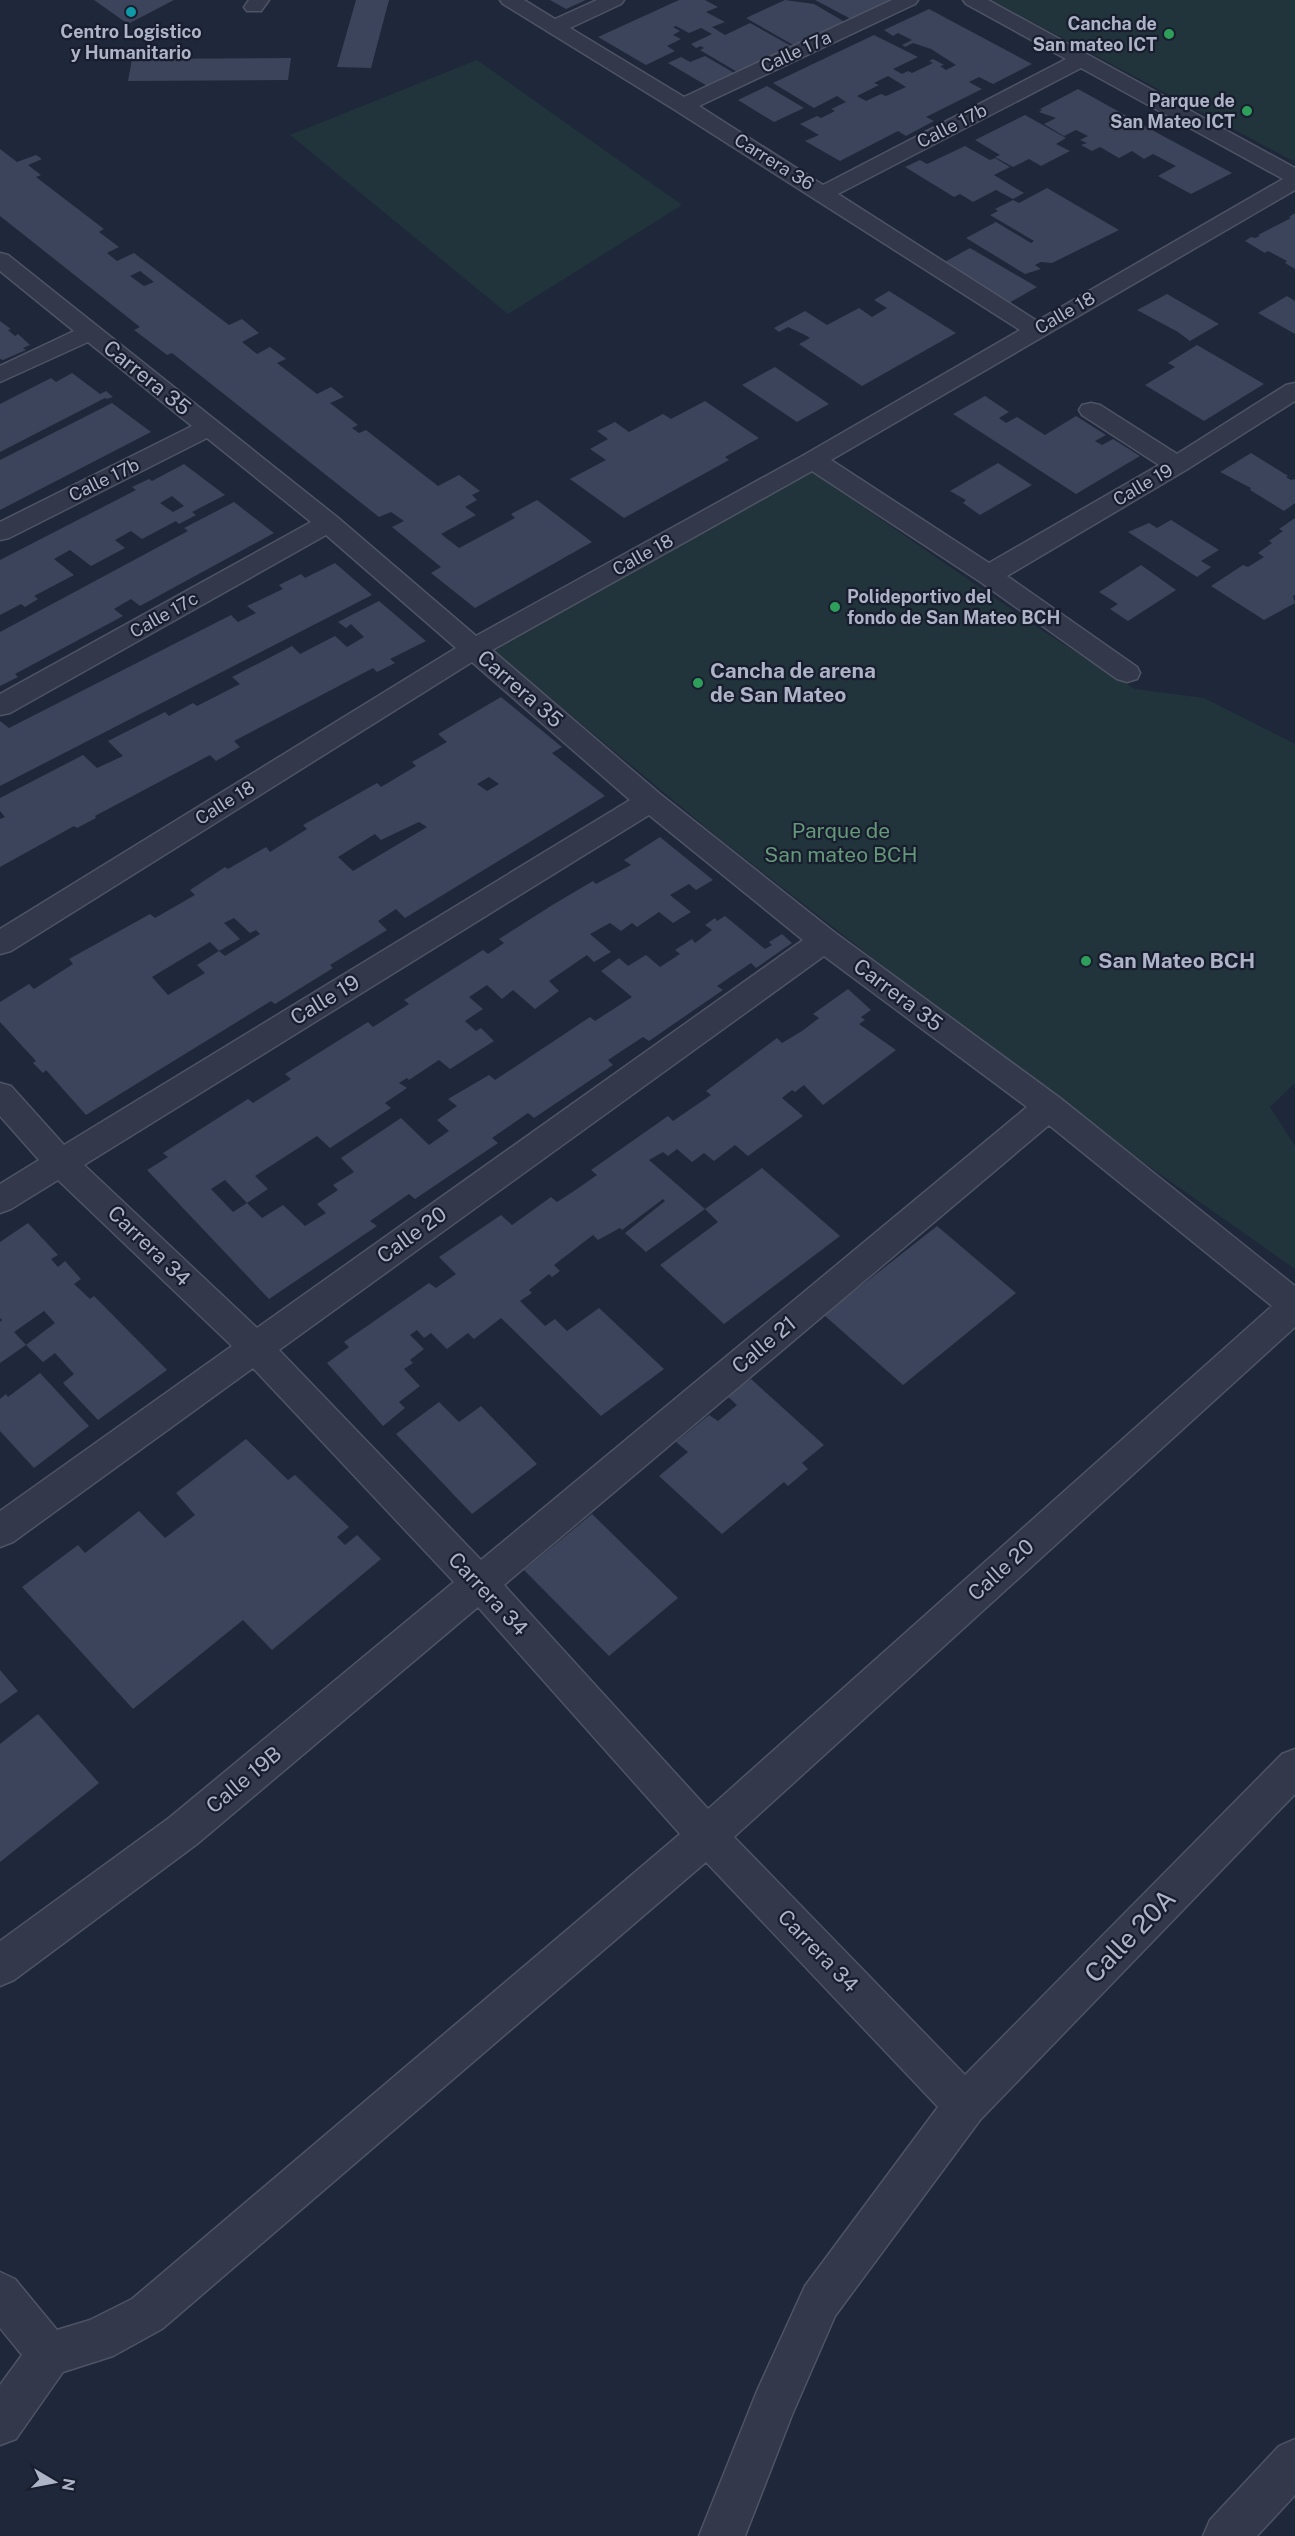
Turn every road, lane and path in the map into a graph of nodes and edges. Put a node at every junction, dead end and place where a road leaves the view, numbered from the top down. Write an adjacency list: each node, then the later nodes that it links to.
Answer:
1 (510, 0): 5 (street, Carrera 36)
2 (614, 0): 5 (street)
3 (908, 0): 7 (street, Calle 17a)
4 (974, 0): 6 (street)
5 (554, 27): 7 (street, Carrera 36)
6 (1082, 59): 8 (street); 9 (street, Calle 17b)
7 (683, 105): 9 (street, Carrera 36)
8 (1295, 179): 11 (street, Calle 18)
9 (823, 193): 11 (street, Carrera 36)
10 (0, 260): 12 (street, Carrera 35)
11 (1035, 330): 17 (street, Calle 18)
12 (90, 332): 13 (street); 16 (street, Carrera 35)
13 (0, 375)
14 (1295, 390): 18 (street, Calle 19)
15 (1091, 410): 18 (street)
16 (208, 428): 19 (street, Carrera 35); 20 (street, Calle 17b)
17 (813, 460): 21 (street); 22 (street, Calle 18)
18 (1177, 465): 21 (street, Calle 19)
19 (328, 523): 22 (street, Carrera 35); 24 (street, Calle 17c)
20 (0, 532)
21 (988, 575): 23 (street)
22 (474, 649): 25 (street, Carrera 35); 27 (street, Calle 18)
23 (1127, 673)
24 (0, 706)
25 (650, 801): 26 (street, Carrera 35); 30 (street, Calle 19)
26 (824, 940): 29 (street, Carrera 35); 33 (street, Calle 20)
27 (0, 944)
28 (0, 1095): 30 (street, Carrera 34)
29 (1049, 1107): 32 (street, Carrera 35); 35 (street, Calle 21)
30 (60, 1162): 31 (street, Calle 19); 33 (street, Carrera 34)
31 (0, 1200)
32 (1294, 1306): 37 (street, Calle 20)
33 (255, 1347): 34 (street, Calle 20); 35 (street, Carrera 34)
34 (0, 1531)
35 (479, 1583): 37 (street, Carrera 34); 38 (street, Calle 19B)
36 (1295, 1767): 39 (street, Calle 20A)
37 (707, 1836): 39 (street, Carrera 34); 41 (street, Calle 20)
38 (0, 1966)
39 (965, 2104): 44 (street, Calle 20A)
40 (0, 2294): 41 (street)
41 (49, 2354): 42 (street)
42 (0, 2423)
43 (1295, 2462): 45 (street)
44 (722, 2536)
45 (1226, 2536)

